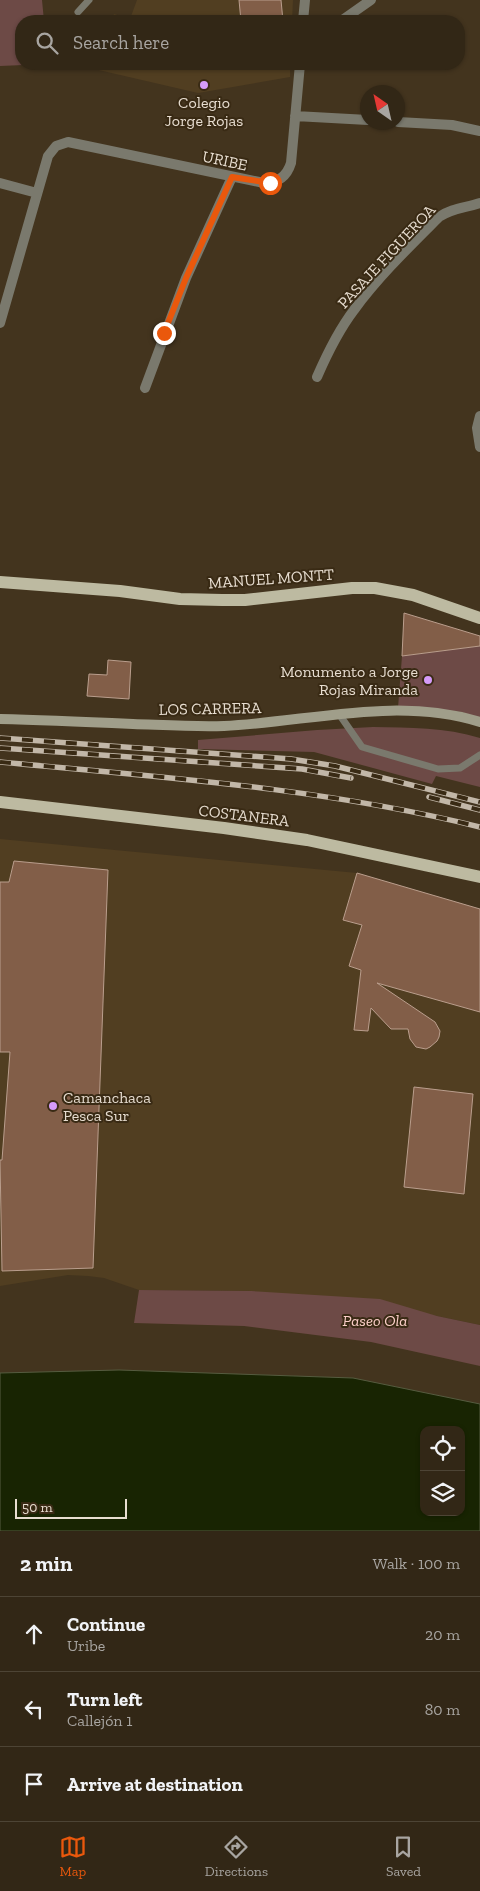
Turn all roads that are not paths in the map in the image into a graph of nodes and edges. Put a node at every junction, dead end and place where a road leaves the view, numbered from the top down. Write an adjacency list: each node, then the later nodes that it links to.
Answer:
1 (89, 0): 4 (lane)
2 (305, 0): 5 (street)
3 (371, 0): 6 (street)
4 (78, 12)
5 (304, 15)
6 (350, 15)
7 (299, 70): 8 (street)
8 (295, 116): 9 (street); 12 (street, URIBE)
9 (360, 120)
10 (405, 122): 11 (street)
11 (480, 131)
12 (232, 177): 14 (street, URIBE); 18 (street)
13 (0, 183): 14 (street)
14 (37, 193): 16 (street)
15 (480, 203): 17 (street, PASAJE FIGUEROA)
16 (0, 323)
17 (317, 377)
18 (144, 388)
19 (480, 416): 20 (street)
20 (480, 446)
21 (0, 582): 22 (main road, MANUEL MONTT)
22 (480, 618)
23 (339, 714): 24 (main road, LOS CARRERA); 25 (main road, LOS CARRERA); 26 (lane)
24 (0, 718)
25 (480, 722)
26 (480, 755)
27 (0, 802): 28 (main road, COSTANERA)
28 (480, 877)

